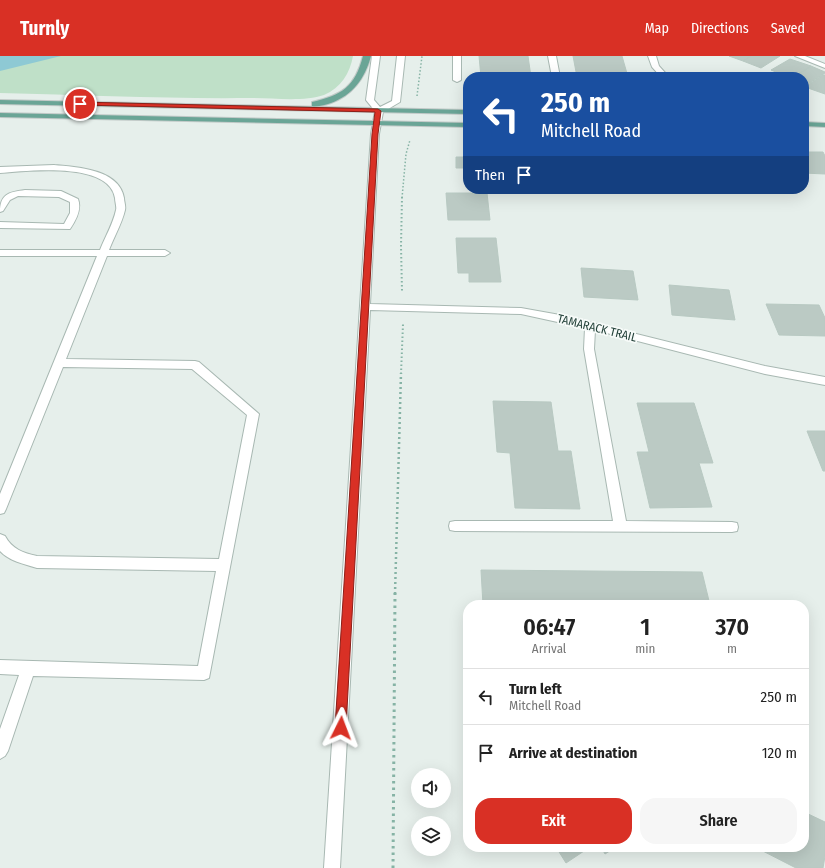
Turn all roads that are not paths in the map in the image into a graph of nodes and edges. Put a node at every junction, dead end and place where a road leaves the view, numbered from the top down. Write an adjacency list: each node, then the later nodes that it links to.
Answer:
1 (367, 56): 13 (main road)
2 (376, 56): 14 (street)
3 (400, 56): 14 (street)
4 (457, 56): 11 (street)
5 (552, 56): 9 (street)
6 (652, 56): 10 (street)
7 (798, 56): 8 (street)
8 (825, 66)
9 (555, 72)
10 (660, 72)
11 (457, 80)
12 (0, 102): 13 (main road)
13 (230, 107): 14 (main road)
14 (378, 111): 15 (main road); 17 (street)
15 (463, 112)
16 (0, 115): 17 (main road)
17 (377, 124): 20 (main road); 27 (street)
18 (809, 124): 19 (main road)
19 (825, 125)
20 (463, 126)
21 (0, 170): 26 (street)
22 (0, 209): 23 (street)
23 (0, 225)
24 (0, 252): 26 (street)
25 (164, 253): 26 (street)
26 (103, 254): 29 (street)
27 (365, 307): 28 (street, TAMARACK TRAIL); 40 (street)
28 (590, 326): 30 (street, TAMARACK TRAIL); 33 (street)
29 (58, 363): 31 (street); 36 (street)
30 (825, 381)
31 (0, 509)
32 (455, 526): 33 (street)
33 (620, 526): 34 (street)
34 (732, 526)
35 (0, 540): 36 (street)
36 (224, 565): 38 (street)
37 (0, 667): 38 (street)
38 (28, 669): 39 (street)
39 (0, 751)
40 (332, 868)

